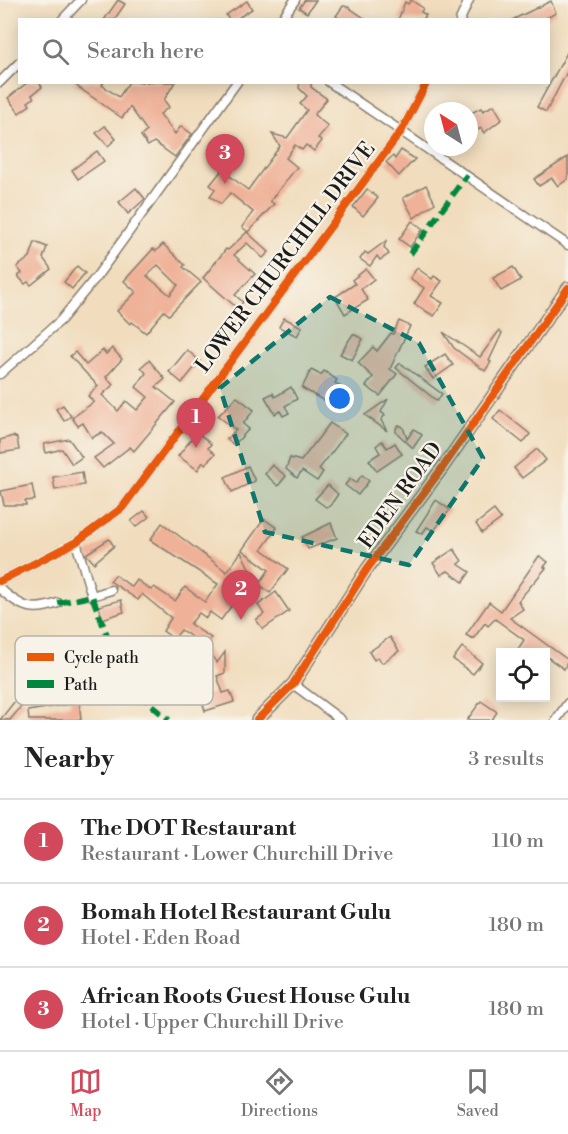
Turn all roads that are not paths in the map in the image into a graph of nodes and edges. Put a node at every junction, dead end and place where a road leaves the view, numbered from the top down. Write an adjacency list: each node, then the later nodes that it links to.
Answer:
1 (81, 0): 4 (street)
2 (295, 0): 5 (street)
3 (469, 0): 6 (street)
4 (64, 18)
5 (282, 18)
6 (461, 18)
7 (18, 64): 8 (street)
8 (0, 82)
9 (236, 84): 15 (street)
10 (332, 84): 12 (street)
11 (426, 84): 12 (street, LOWER CHURCHILL DRIVE)
12 (402, 130): 13 (street); 16 (street, LOWER CHURCHILL DRIVE)
13 (568, 245)
14 (568, 288): 21 (street, EDEN ROAD)
15 (0, 374)
16 (76, 542): 17 (street, LOWER CHURCHILL DRIVE); 19 (street)
17 (0, 581)
18 (0, 589): 20 (street)
19 (111, 590)
20 (58, 603)
21 (293, 684): 23 (street, EDEN ROAD); 24 (street)
22 (568, 703): 25 (street)
23 (257, 720)
24 (341, 720)
25 (556, 720)

